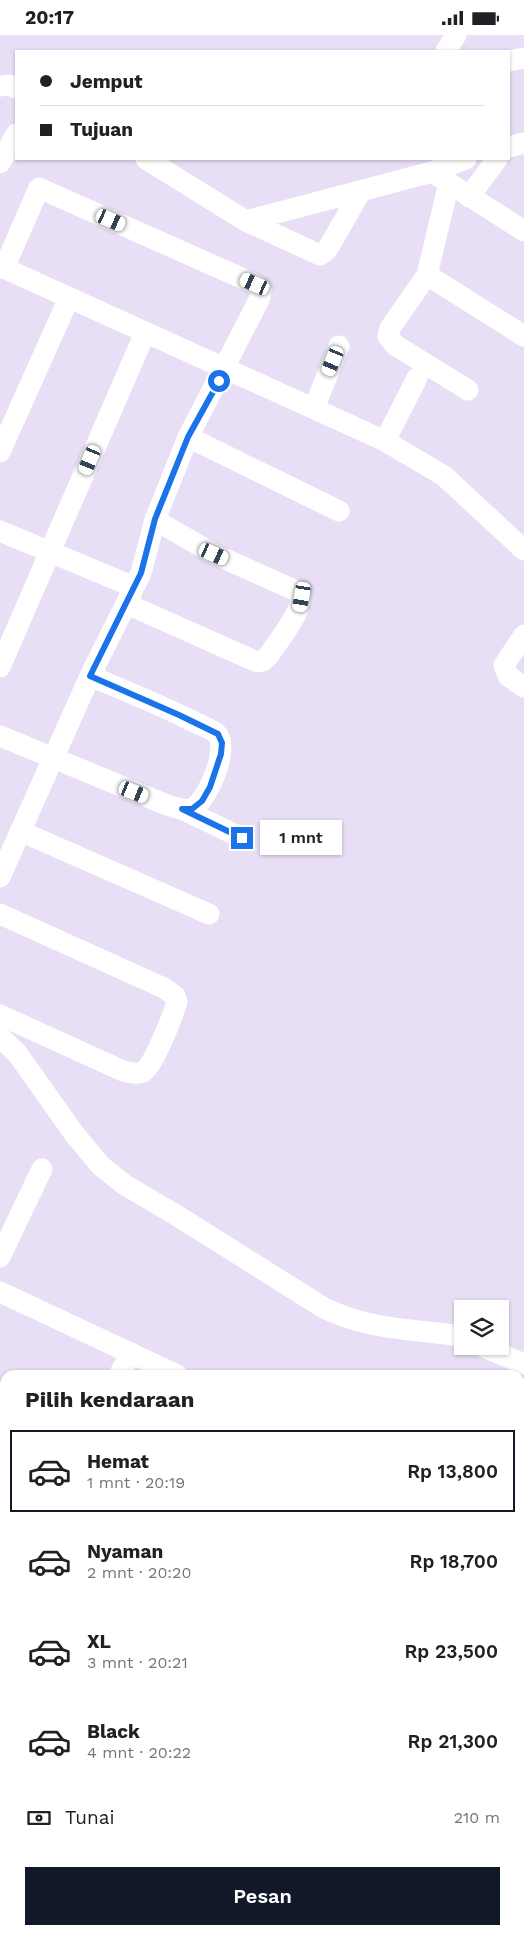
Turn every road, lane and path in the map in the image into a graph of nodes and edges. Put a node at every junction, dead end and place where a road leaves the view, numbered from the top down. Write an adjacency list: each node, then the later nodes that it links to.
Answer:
1 (456, 35): 2 (street)
2 (447, 50)
3 (524, 58): 4 (street)
4 (510, 61)
5 (0, 86): 6 (street)
6 (15, 88)
7 (15, 137): 13 (street)
8 (524, 143): 9 (street)
9 (510, 147)
10 (148, 160): 18 (street)
11 (463, 160): 14 (street)
12 (496, 160): 17 (street)
13 (0, 163)
14 (432, 172): 15 (street); 16 (street)
15 (449, 183): 17 (street); 21 (street)
16 (361, 191): 18 (street); 18 (street)
17 (469, 197): 19 (street)
18 (246, 221)
19 (523, 229)
20 (2, 268): 22 (street); 26 (street)
21 (427, 275): 24 (street); 28 (street)
22 (69, 298): 23 (street); 32 (street)
23 (145, 333): 26 (street); 37 (street)
24 (524, 336)
25 (339, 346): 29 (street)
26 (226, 367): 29 (street); 30 (street)
27 (417, 378): 31 (street)
28 (468, 390)
29 (314, 407): 31 (street)
30 (188, 437): 33 (street); 34 (street)
31 (385, 441): 36 (street)
32 (0, 452)
33 (339, 511)
34 (155, 519): 38 (street); 38 (street)
35 (0, 531): 37 (street)
36 (524, 550)
37 (51, 551): 38 (street); 40 (street)
38 (130, 595): 41 (street)
39 (524, 635): 42 (street)
40 (0, 667)
41 (90, 676): 44 (street); 45 (street)
42 (524, 687)
43 (0, 736): 44 (street)
44 (53, 759): 45 (street); 46 (street)
45 (182, 809): 47 (street)
46 (20, 831): 48 (street); 50 (street)
47 (242, 838)
48 (0, 877)
49 (0, 914): 51 (street)
50 (209, 914)
51 (0, 1015)
52 (0, 1037): 56 (street)
53 (42, 1169): 54 (street)
54 (0, 1257)
55 (0, 1292): 57 (street)
56 (454, 1335)
57 (131, 1353): 60 (street); 61 (street)
58 (503, 1355): 59 (street)
59 (524, 1364)
60 (122, 1370)
61 (167, 1370)

